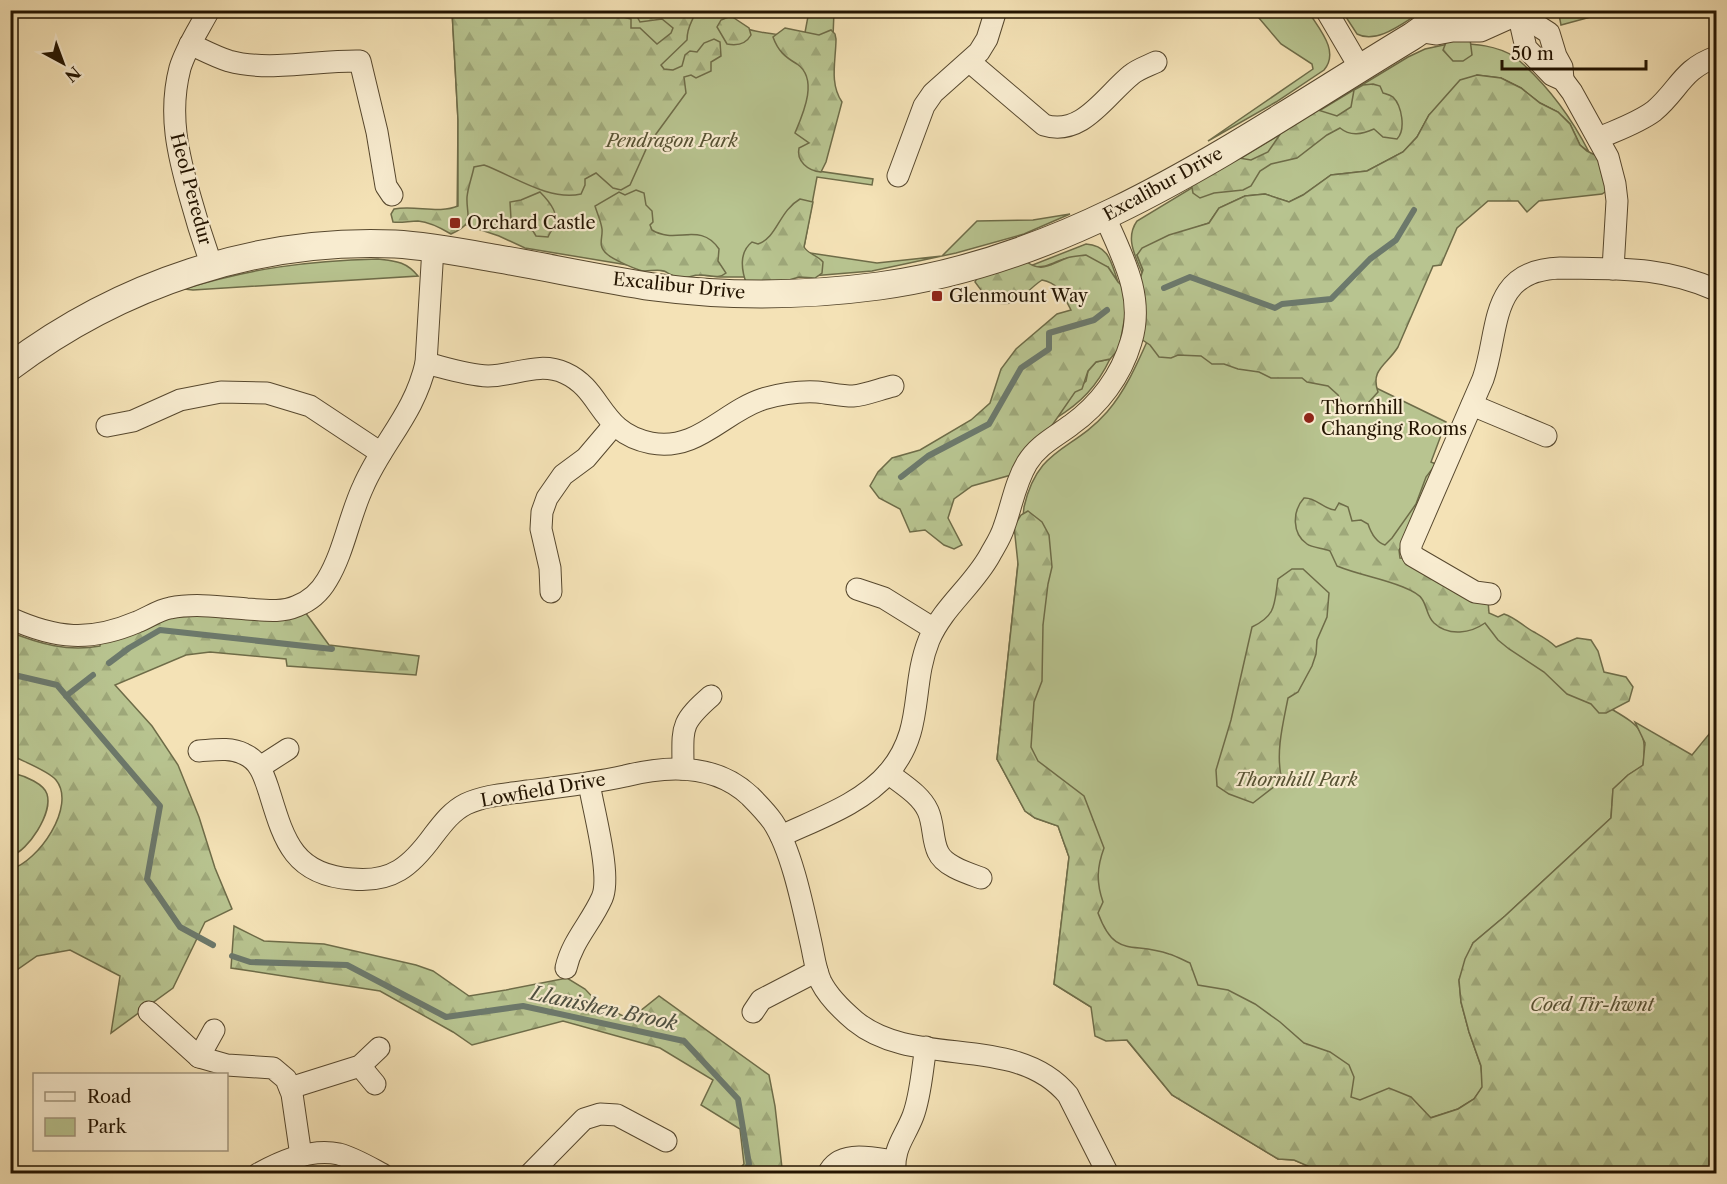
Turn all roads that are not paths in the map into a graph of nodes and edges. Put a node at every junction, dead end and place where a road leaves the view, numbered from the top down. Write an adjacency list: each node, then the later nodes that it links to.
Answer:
1 (209, 10): 7 (street, Heol Peredur)
2 (996, 10): 9 (street)
3 (1326, 10): 11 (street)
4 (1449, 10): 6 (street, Excalibur Drive)
5 (1516, 11): 6 (street, Excalibur Drive); 12 (street)
6 (1424, 29): 11 (street, Excalibur Drive)
7 (190, 44): 14 (street); 17 (street, Heol Peredur)
8 (1716, 57): 12 (street)
9 (970, 62): 10 (street); 13 (street)
10 (1156, 62)
11 (1360, 68): 15 (street, Excalibur Drive)
12 (1599, 138): 18 (street)
13 (898, 176)
14 (392, 195)
15 (1105, 217): 16 (street, Excalibur Drive); 32 (street)
16 (433, 248): 17 (street, Excalibur Drive); 20 (street)
17 (212, 266): 21 (street, Excalibur Drive)
18 (1613, 269): 19 (street); 23 (street)
19 (1716, 290)
20 (426, 363): 24 (street); 27 (street)
21 (10, 367)
22 (893, 386): 24 (street)
23 (1472, 405): 26 (street); 30 (street)
24 (614, 425): 29 (street)
25 (107, 426): 27 (street)
26 (1546, 436)
27 (381, 453): 31 (street)
28 (857, 589): 32 (street)
29 (551, 592)
30 (1490, 594)
31 (10, 618)
32 (934, 628): 38 (street)
33 (711, 696): 37 (street)
34 (288, 749): 36 (street)
35 (199, 751): 36 (street)
36 (260, 767): 39 (street, Lowfield Drive)
37 (684, 769): 39 (street, Lowfield Drive); 40 (street, Lowfield Drive)
38 (888, 773): 40 (street); 41 (street)
39 (589, 783): 42 (street)
40 (781, 836): 43 (street, Lowfield Drive)
41 (981, 878)
42 (566, 968)
43 (817, 971): 45 (street); 47 (street, Lowfield Drive)
44 (148, 1012): 49 (street)
45 (753, 1012)
46 (214, 1030): 49 (street)
47 (926, 1047): 55 (street); 60 (street, Lowfield Drive)
48 (379, 1048): 50 (street)
49 (199, 1057): 52 (street)
50 (360, 1066): 51 (street); 52 (street)
51 (375, 1084)
52 (290, 1088): 54 (street)
53 (666, 1141): 58 (street)
54 (301, 1156): 56 (street); 57 (street)
55 (894, 1167): 59 (street)
56 (258, 1173)
57 (382, 1173)
58 (530, 1173)
59 (828, 1173)
60 (1108, 1173)

